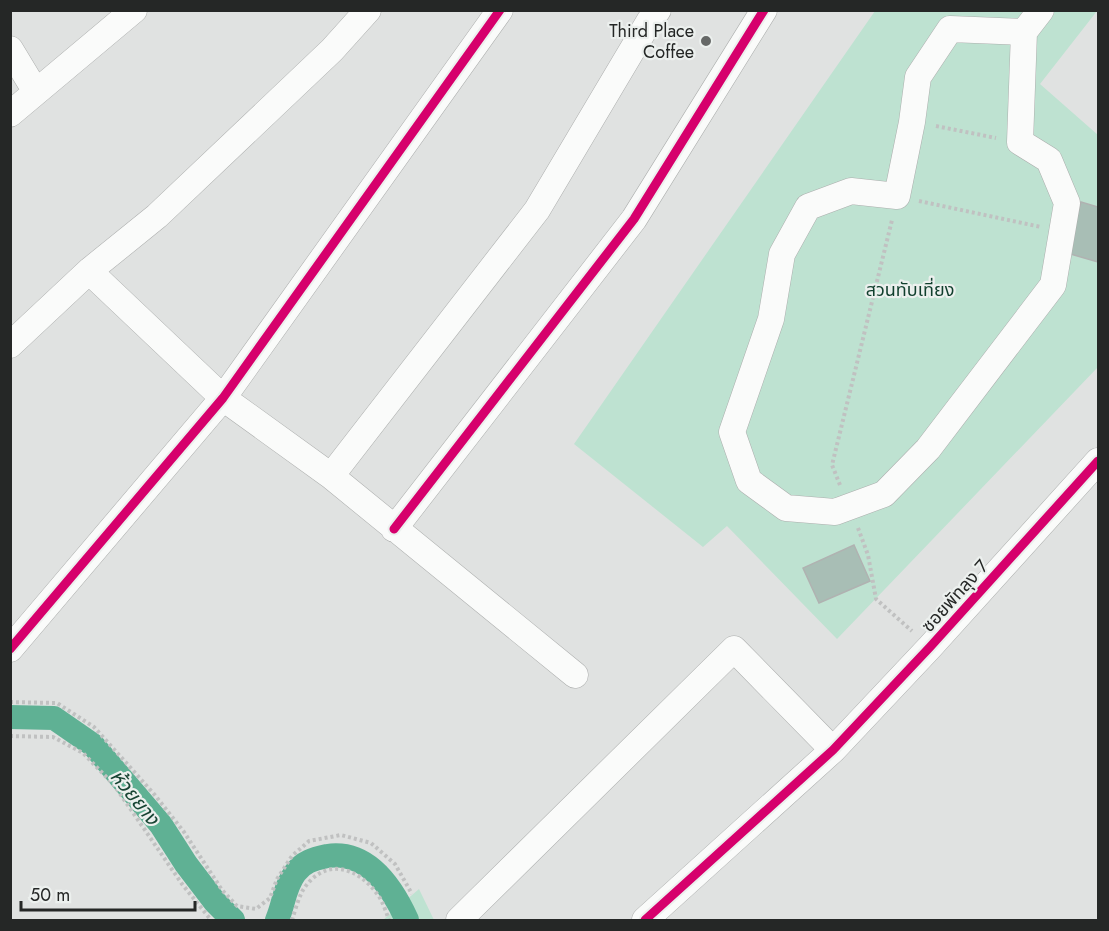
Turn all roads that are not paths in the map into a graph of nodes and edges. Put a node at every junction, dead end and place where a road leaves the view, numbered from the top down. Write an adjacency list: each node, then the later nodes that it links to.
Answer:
1 (134, 10): 9 (street)
2 (368, 10): 11 (street)
3 (500, 10): 13 (street)
4 (658, 10): 15 (street)
5 (764, 10): 16 (street)
6 (1041, 10): 7 (street)
7 (1024, 32): 7 (street)
8 (10, 49): 9 (street)
9 (36, 92): 10 (street)
10 (10, 114)
11 (88, 271): 12 (street); 13 (street)
12 (10, 345)
13 (223, 398): 15 (street); 17 (street)
14 (1098, 461): 19 (street, ซอยพัทลุง 7)
15 (331, 476): 16 (street)
16 (394, 529): 18 (street)
17 (10, 649)
18 (575, 675)
19 (833, 750): 20 (street); 21 (street, ซอยพัทลุง 7)
20 (459, 921)
21 (645, 921)

